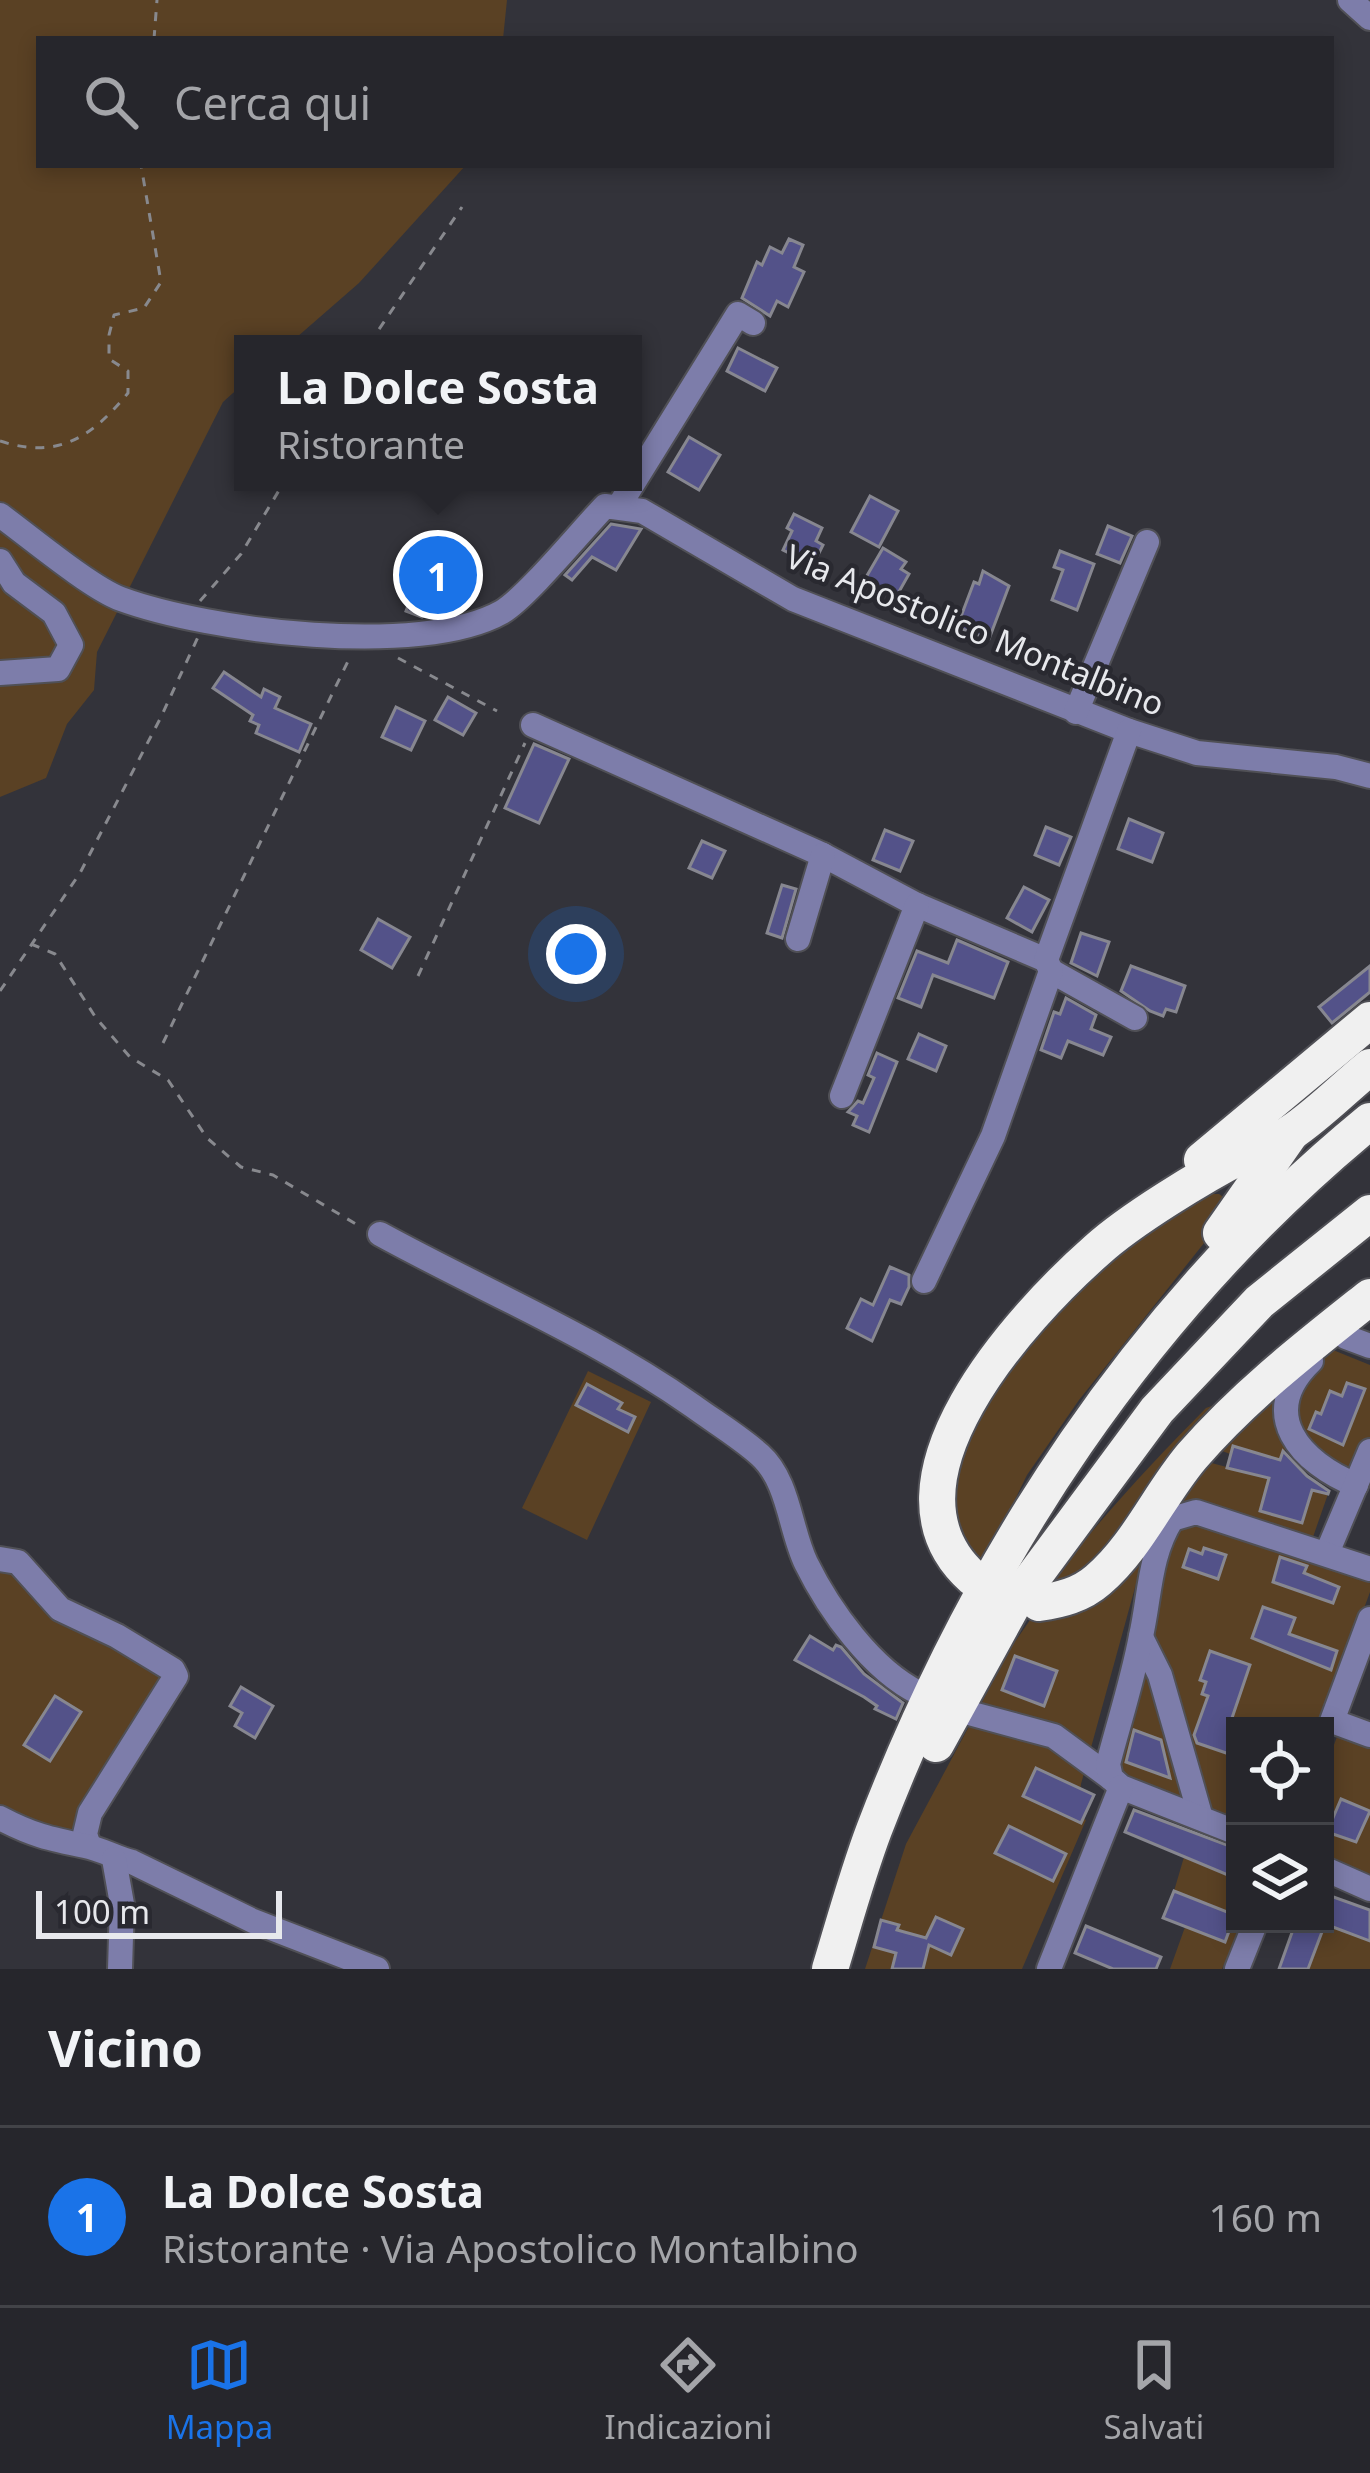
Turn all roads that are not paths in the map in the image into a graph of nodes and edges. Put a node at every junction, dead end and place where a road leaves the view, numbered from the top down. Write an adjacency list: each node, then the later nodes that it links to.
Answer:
1 (1351, 0): 2 (street)
2 (1370, 18)
3 (753, 323): 4 (street)
4 (642, 469)
5 (628, 491): 6 (street)
6 (619, 506): 7 (street); 11 (street, Via Apostolico Montalbino)
7 (0, 515)
8 (1147, 542): 11 (street)
9 (0, 561): 10 (street)
10 (0, 673)
11 (1076, 712): 13 (street, Via Apostolico Montalbino)
12 (533, 725): 15 (street)
13 (1129, 731): 14 (street, Via Apostolico Montalbino); 18 (street)
14 (1370, 776)
15 (823, 855): 16 (street); 17 (street)
16 (917, 904): 18 (street); 22 (street)
17 (798, 939)
18 (1048, 965): 19 (street); 28 (street)
19 (1135, 1018)
20 (1370, 1020): 27 (highway)
21 (1370, 1067): 24 (highway)
22 (842, 1096)
23 (1370, 1121): 34 (highway)
24 (1291, 1133): 27 (highway); 34 (highway)
25 (1370, 1213): 57 (highway)
26 (380, 1234): 42 (street)
27 (1099, 1247): 38 (highway)
28 (924, 1281)
29 (1370, 1298): 39 (highway)
30 (1370, 1319): 31 (street)
31 (1359, 1349): 33 (street)
32 (1370, 1451): 33 (street)
33 (1356, 1486): 35 (street)
34 (1029, 1510): 56 (highway)
35 (1327, 1553): 37 (street); 41 (street)
36 (0, 1559): 49 (street)
37 (1370, 1569)
38 (973, 1578)
39 (1039, 1603)
40 (1370, 1619): 44 (street)
41 (1141, 1637): 45 (street); 47 (street)
42 (920, 1693)
43 (969, 1713): 45 (street)
44 (1370, 1735)
45 (1116, 1782): 47 (street); 58 (street)
46 (0, 1818): 49 (street)
47 (1201, 1819): 48 (street)
48 (1226, 1829)
49 (89, 1846): 50 (street)
50 (114, 1859): 54 (street); 55 (street)
51 (1334, 1873): 52 (street)
52 (1370, 1889)
53 (1251, 1933): 59 (street)
54 (120, 1969)
55 (377, 1969)
56 (830, 1969)
57 (854, 1969)
58 (1049, 1969)
59 (1237, 1969)

